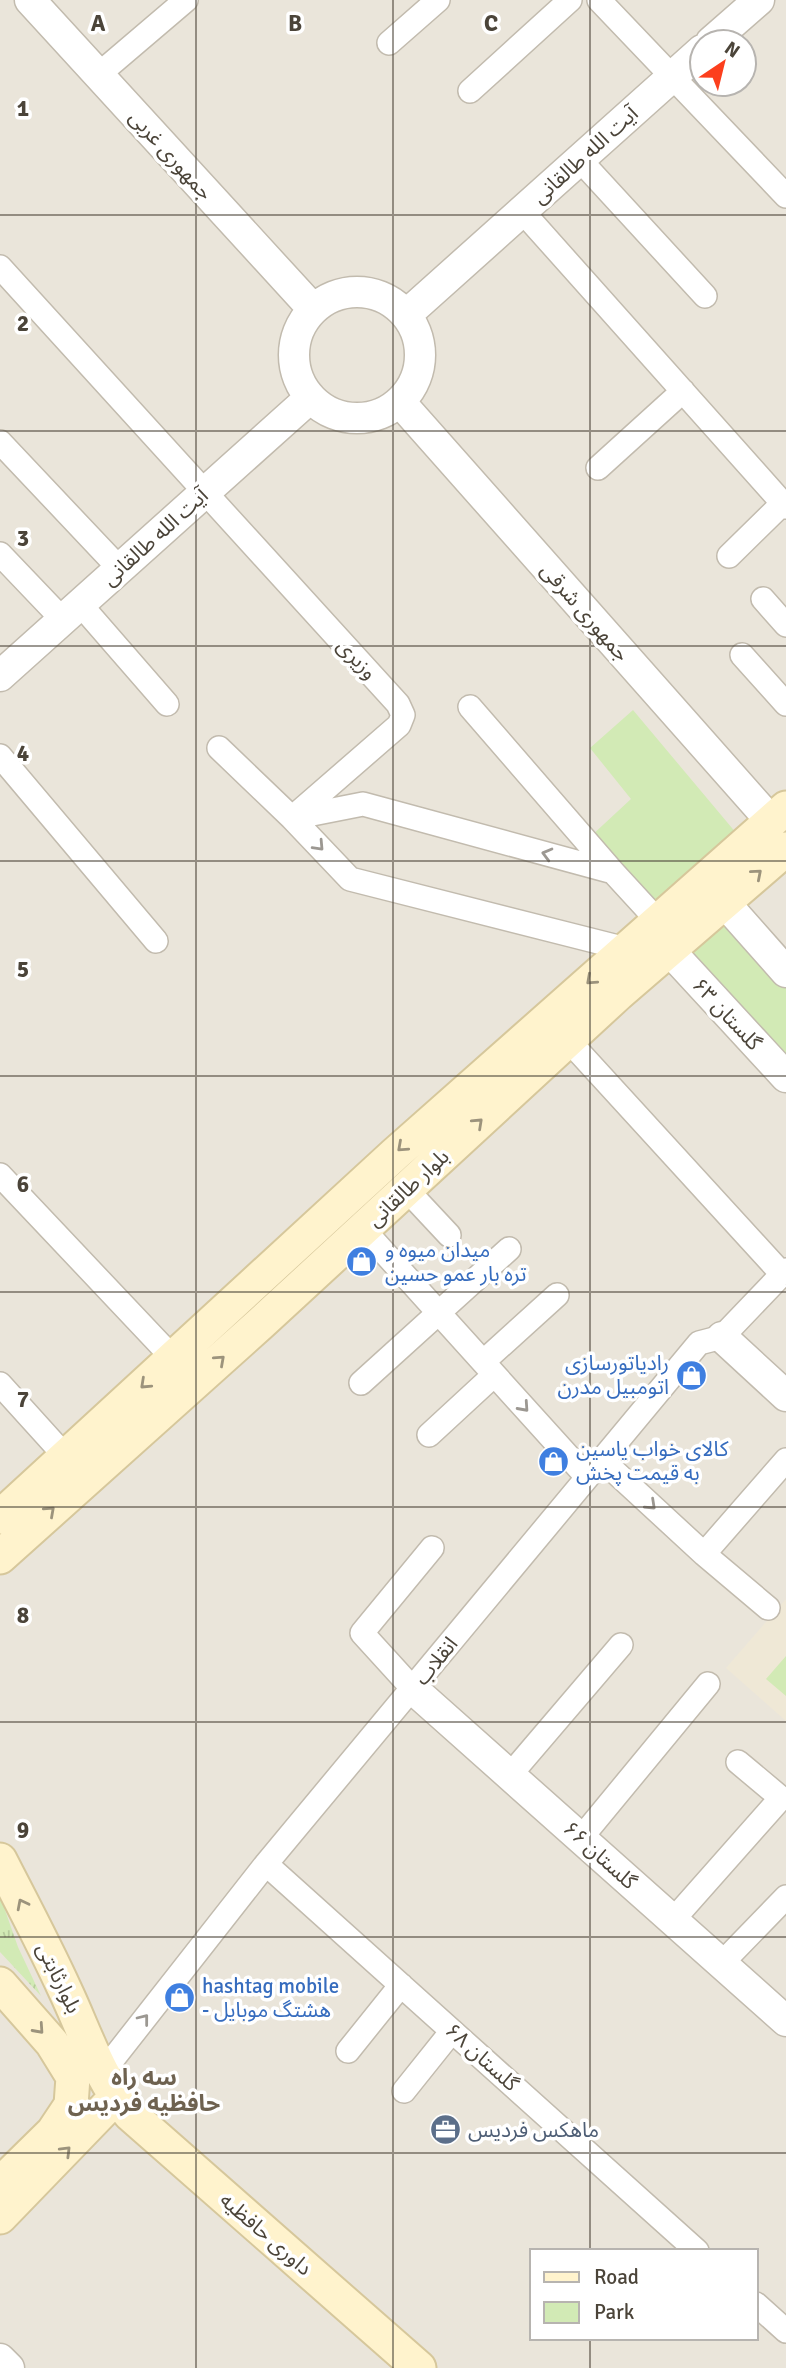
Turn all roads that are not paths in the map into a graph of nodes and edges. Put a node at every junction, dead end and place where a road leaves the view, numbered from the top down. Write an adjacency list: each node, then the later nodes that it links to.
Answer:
1 (30, 0): 10 (street, جمهوری غربی)
2 (186, 0): 10 (street)
3 (438, 0): 8 (street)
4 (570, 0): 12 (street)
5 (599, 0): 11 (street)
6 (759, 0): 7 (street)
7 (728, 28)
8 (389, 43)
9 (688, 63): 11 (street, آیت الله طالقانی)
10 (98, 75): 18 (street, جمهوری غربی)
11 (672, 77): 13 (street, آیت الله طالقانی); 14 (street)
12 (470, 91)
13 (580, 160): 15 (street, آیت الله طالقانی); 17 (street)
14 (786, 197)
15 (522, 211): 19 (street, آیت الله طالقانی); 20 (street)
16 (0, 267): 25 (street)
17 (705, 296)
18 (313, 309): 19 (street); 21 (street)
19 (406, 314): 22 (street)
20 (683, 391): 24 (street); 26 (street)
21 (310, 398): 22 (street); 25 (street, آیت الله طالقانی)
22 (400, 402): 41 (street, جمهوری شرقی)
23 (0, 442): 29 (street)
24 (598, 468)
25 (204, 493): 29 (street, آیت الله طالقانی); 40 (street, وزیری)
26 (784, 505): 28 (street)
27 (0, 554): 31 (street)
28 (729, 556)
29 (120, 569): 31 (street, آیت الله طالقانی)
30 (763, 599): 32 (street)
31 (72, 612): 34 (street, آیت الله طالقانی); 35 (street)
32 (786, 625)
33 (743, 655): 36 (street)
34 (0, 676)
35 (167, 704)
36 (786, 704)
37 (470, 707): 42 (street)
38 (219, 748): 40 (street)
39 (0, 756): 45 (street)
40 (292, 818): 42 (street, one-way to 40); 46 (street, one-way to 46)
41 (781, 826): 43 (main road, بلوار طالقانی, one-way to 41); 44 (main road, بلوار طالقانی)
42 (613, 872): 44 (street)
43 (724, 902): 44 (main road, بلوار طالقانی); 47 (street)
44 (663, 935): 46 (main road, بلوار طالقانی); 48 (main road, بلوار طالقانی); 49 (street, گلستان ۶۳)
45 (156, 941)
46 (626, 949): 59 (main road, بلوار طالقانی, one-way to 59)
47 (786, 972)
48 (568, 1041): 51 (main road, بلوار طالقانی, one-way to 48); 55 (street)
49 (786, 1077)
50 (0, 1175): 59 (street)
51 (406, 1189): 52 (main road, بلوار طالقانی); 53 (street)
52 (363, 1229): 57 (street); 71 (main road, بلوار طالقانی, one-way to 52)
53 (449, 1236)
54 (509, 1248): 57 (street)
55 (784, 1272): 58 (street, انقلاب)
56 (557, 1295): 60 (street)
57 (439, 1313): 60 (street); 61 (street)
58 (722, 1337): 63 (street); 67 (street, انقلاب)
59 (173, 1358): 65 (main road, بلوار طالقانی, one-way to 65)
60 (489, 1368): 64 (street); 67 (street, one-way to 67)
61 (361, 1383)
62 (0, 1384): 65 (street)
63 (786, 1396)
64 (429, 1435)
65 (66, 1457): 68 (main road, بلوار طالقانی)
66 (786, 1460): 70 (street)
67 (594, 1468): 70 (street, one-way to 70); 75 (street, انقلاب)
68 (0, 1517)
69 (432, 1548): 75 (street)
70 (704, 1555): 72 (street)
71 (0, 1557)
72 (768, 1608)
73 (621, 1645): 77 (street)
74 (708, 1684): 78 (street)
75 (413, 1689): 77 (street, گلستان ۶۶); 80 (street, انقلاب)
76 (738, 1762): 82 (street)
77 (510, 1775): 78 (street, گلستان ۶۶)
78 (581, 1838): 82 (street, گلستان ۶۶)
79 (0, 1860): 89 (main road, بلوارثابتی, one-way to 79)
80 (266, 1864): 85 (street, گلستان ۶۸); 89 (street, انقلاب, one-way to 80)
81 (786, 1897): 83 (street)
82 (673, 1920): 83 (street, گلستان ۶۶)
83 (722, 1964): 86 (street, گلستان ۶۶)
84 (0, 1984): 89 (main road, one-way to 89)
85 (401, 1985): 87 (street, گلستان ۶۸); 88 (street)
86 (782, 2009)
87 (452, 2031): 90 (street); 93 (street, گلستان ۶۸)
88 (348, 2050)
89 (97, 2082): 91 (main road); 92 (main road, one-way to 89); 98 (main road, داوری حافظیه)
90 (404, 2091)
91 (0, 2184)
92 (0, 2217)
93 (695, 2249)
94 (758, 2306): 95 (street)
95 (786, 2331)
96 (0, 2359): 97 (street)
97 (9, 2368)
98 (419, 2368)

